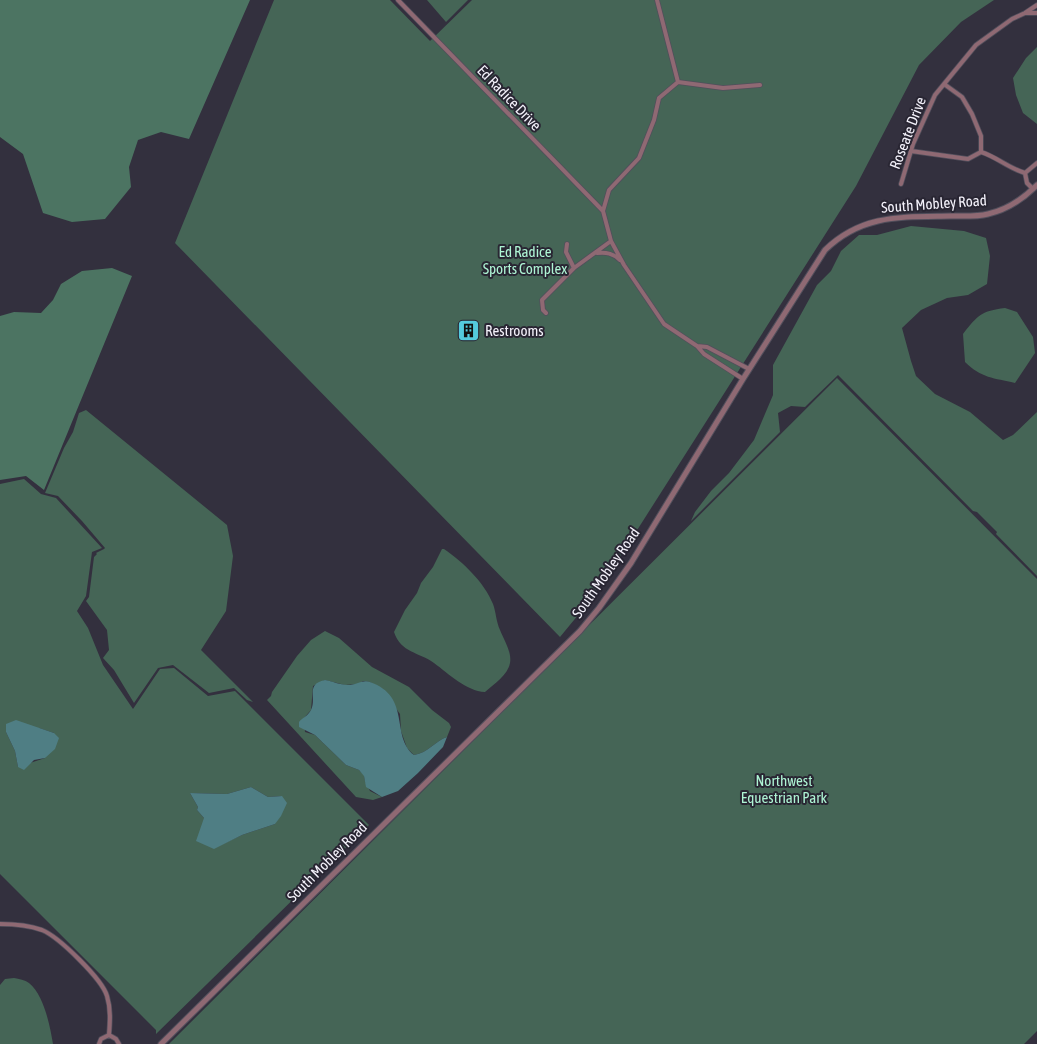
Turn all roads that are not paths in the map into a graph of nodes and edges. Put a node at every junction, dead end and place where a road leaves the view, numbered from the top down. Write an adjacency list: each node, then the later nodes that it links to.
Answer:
1 (398, 0): 15 (street, Ed Radice Drive)
2 (657, 0): 6 (street)
3 (1037, 4): 5 (street, Roseate Drive)
4 (1037, 12): 5 (street, Roseate Drive)
5 (1025, 13): 7 (street, Roseate Drive)
6 (678, 82): 8 (street); 15 (street)
7 (944, 84): 9 (street, Roseate Drive); 10 (street)
8 (760, 85)
9 (911, 151): 10 (street); 13 (street, Roseate Drive)
10 (981, 152): 12 (street)
11 (1037, 164): 12 (street)
12 (1026, 173): 14 (street)
13 (901, 184)
14 (1035, 187): 23 (street, South Mobley Road)
15 (603, 211): 16 (street, Ed Radice Drive)
16 (611, 242): 18 (street); 19 (street, Ed Radice Drive)
17 (567, 244): 20 (street)
18 (594, 253): 19 (street); 20 (street)
19 (624, 265): 22 (street, Ed Radice Drive)
20 (574, 268): 21 (street)
21 (546, 314)
22 (697, 346): 23 (street); 24 (street, Ed Radice Drive)
23 (749, 369): 24 (street, South Mobley Road)
24 (743, 379): 29 (street, South Mobley Road)
25 (0, 924): 26 (street)
26 (109, 1035): 27 (street); 28 (street)
27 (99, 1044)
28 (119, 1044)
29 (161, 1044)

